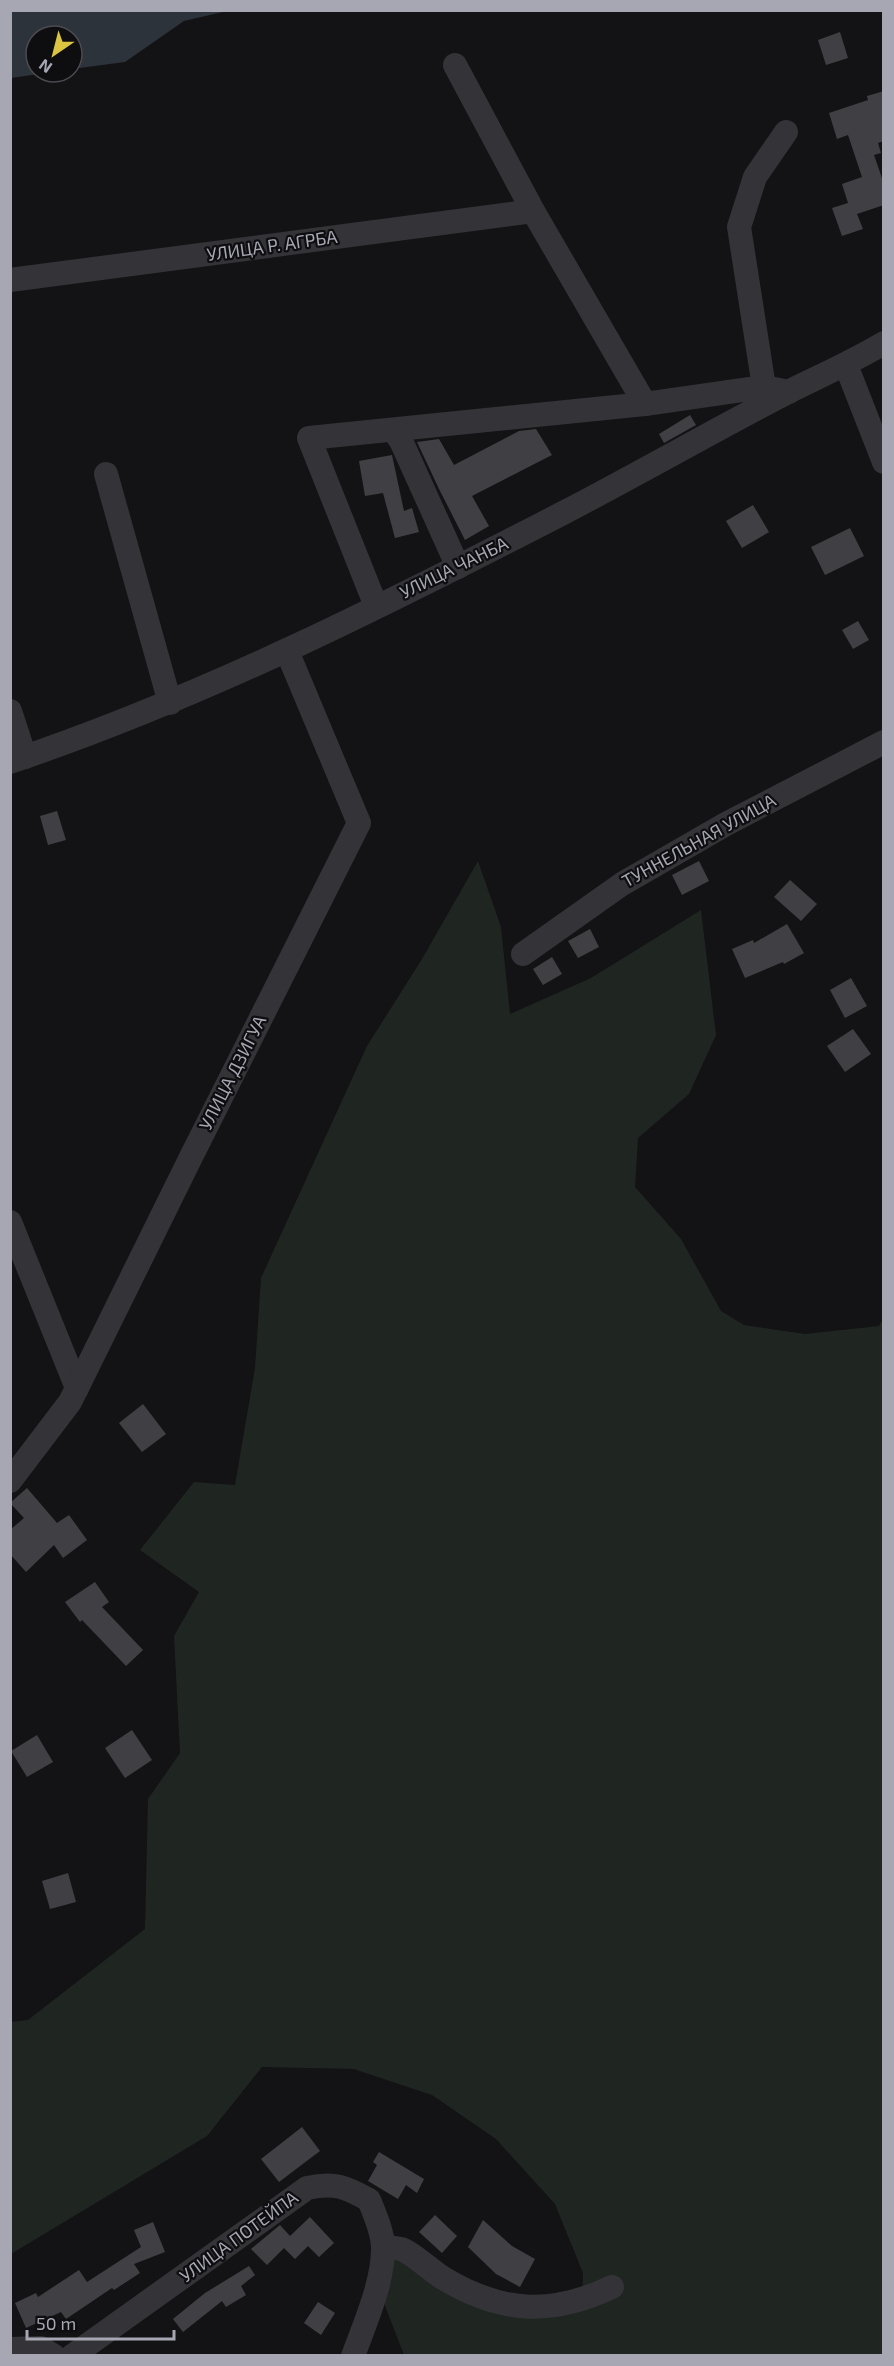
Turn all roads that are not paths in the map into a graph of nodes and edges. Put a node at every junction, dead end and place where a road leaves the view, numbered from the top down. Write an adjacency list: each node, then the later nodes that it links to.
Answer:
1 (455, 65): 3 (street)
2 (786, 132): 7 (street)
3 (533, 211): 4 (street, УЛИЦА Р. АГРБА); 8 (street)
4 (10, 280)
5 (884, 344): 6 (street, УЛИЦА ЧАНБА)
6 (846, 365): 7 (street, УЛИЦА ЧАНБА); 10 (street)
7 (762, 398): 8 (street); 12 (street, УЛИЦА ЧАНБА)
8 (645, 404): 9 (street)
9 (394, 430): 12 (street); 13 (street)
10 (884, 462)
11 (106, 474): 15 (street)
12 (458, 567): 13 (street, УЛИЦА ЧАНБА)
13 (376, 606): 14 (street, УЛИЦА ЧАНБА)
14 (287, 651): 15 (street, УЛИЦА ЧАНБА); 21 (street, УЛИЦА ДЗИГУА)
15 (170, 703): 18 (street, УЛИЦА ЧАНБА)
16 (10, 711): 18 (street)
17 (884, 742): 19 (street, ТУННЕЛЬНАЯ УЛИЦА)
18 (18, 760)
19 (523, 954)
20 (10, 1222): 21 (street)
21 (77, 1388): 22 (street, УЛИЦА ДЗИГУА)
22 (10, 1481)
23 (383, 2246): 24 (street); 27 (street, УЛИЦА ПОТЕЙПА); 28 (street, УЛИЦА ПОТЕЙПА)
24 (612, 2287)
25 (10, 2349): 26 (street)
26 (54, 2355)
27 (72, 2355)
28 (352, 2355)

